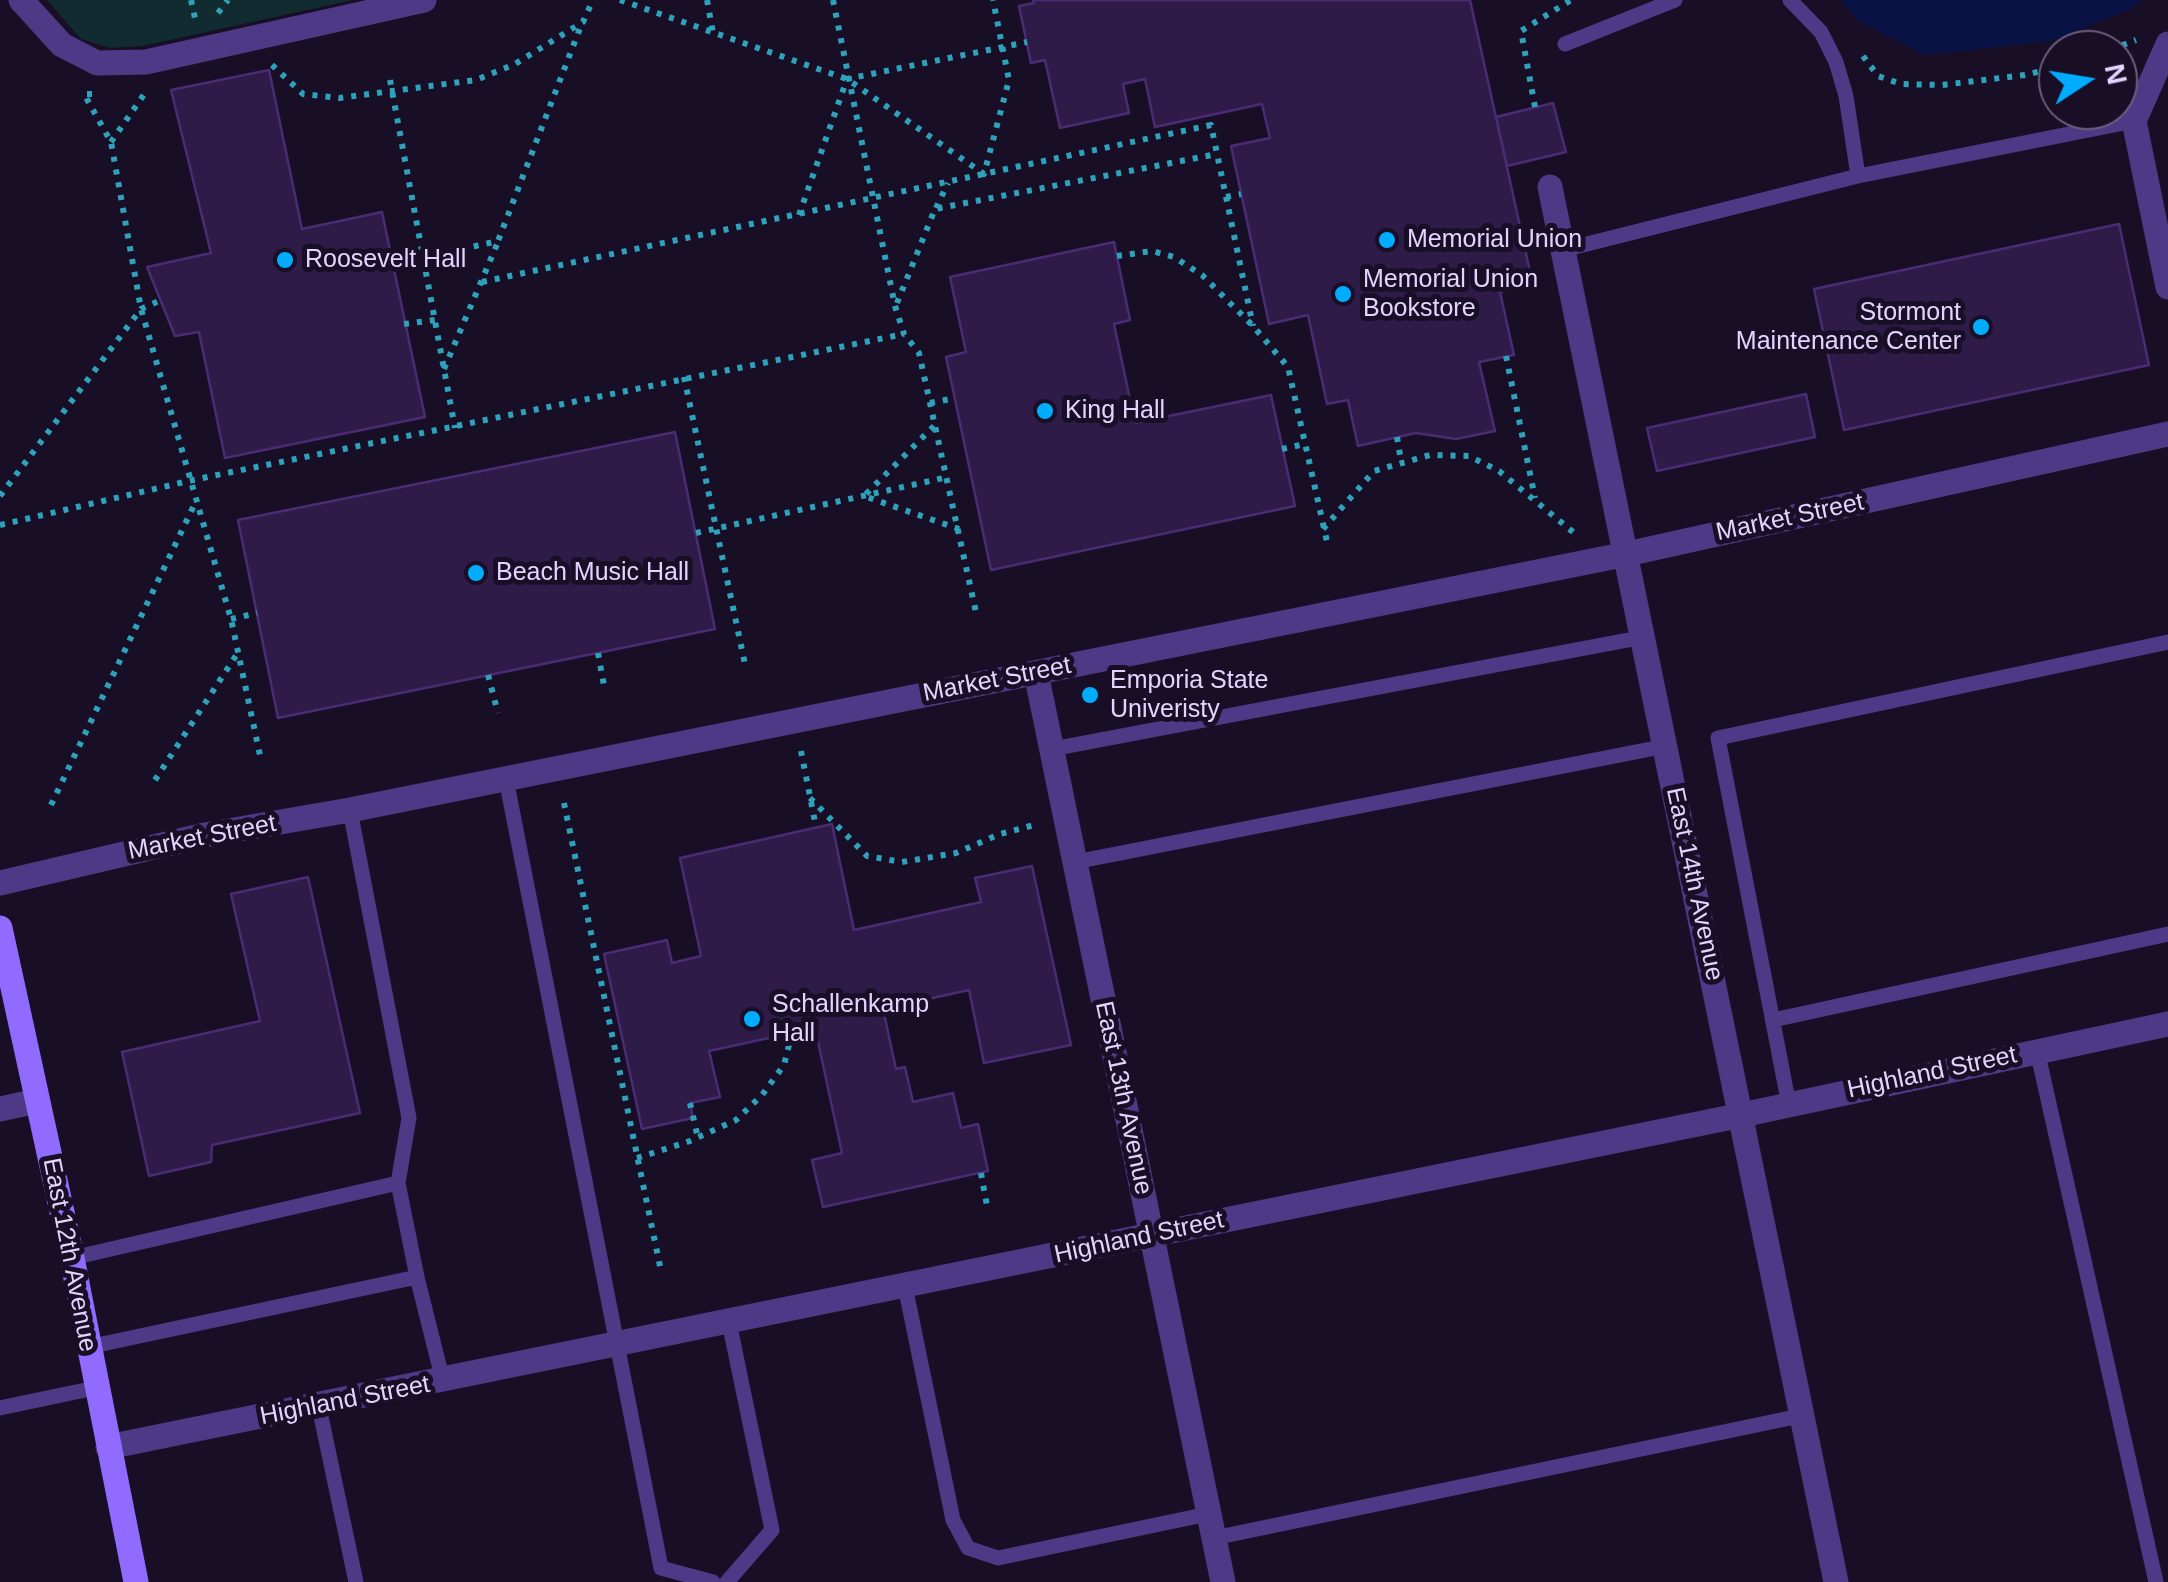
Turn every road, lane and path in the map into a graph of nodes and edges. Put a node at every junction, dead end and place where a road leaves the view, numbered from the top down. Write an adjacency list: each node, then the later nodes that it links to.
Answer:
1 (21, 0): 2 (street)
2 (424, 0)
3 (593, 0): 10 (path)
4 (620, 0): 11 (path)
5 (708, 0): 11 (path)
6 (833, 0): 19 (path)
7 (993, 0): 15 (path)
8 (1674, 0): 13 (lane)
9 (1790, 0): 30 (lane)
10 (582, 22): 21 (path); 38 (path)
11 (712, 33): 19 (path)
12 (1027, 42): 15 (path)
13 (1564, 44)
14 (2168, 44): 24 (street)
15 (1003, 46): 19 (path); 29 (path)
16 (1860, 52): 18 (path)
17 (256, 68): 21 (path)
18 (2038, 72)
19 (847, 79): 29 (path); 35 (path); 37 (path)
20 (390, 80): 21 (path)
21 (392, 90): 41 (path)
22 (131, 91): 27 (path)
23 (100, 93): 27 (path)
24 (2138, 112)
25 (2089, 130): 30 (lane)
26 (2136, 130): 43 (street)
27 (111, 142): 46 (path)
28 (1217, 154): 29 (path); 34 (path); 36 (path)
29 (984, 174): 31 (path)
30 (1858, 176): 39 (lane)
31 (948, 182): 35 (path); 36 (path)
32 (1550, 187): 39 (street, East 14th Avenue)
33 (1241, 194): 34 (path)
34 (1226, 197): 49 (path)
35 (874, 199): 37 (path); 45 (path)
36 (935, 209): 45 (path)
37 (799, 216): 42 (path)
38 (498, 241): 41 (path); 42 (path)
39 (1563, 250): 76 (street, East 14th Avenue)
40 (1117, 256): 49 (path)
41 (424, 258): 47 (path)
42 (482, 282): 52 (path)
43 (2168, 287)
44 (161, 300): 46 (path)
45 (895, 306): 50 (path)
46 (140, 309): 64 (path); 65 (path)
47 (435, 320): 48 (path); 52 (path)
48 (404, 324)
49 (1253, 326): 60 (path)
50 (904, 334): 53 (path); 55 (path)
51 (1506, 356): 68 (path)
52 (444, 369): 57 (path)
53 (684, 378): 57 (path); 70 (path)
54 (955, 398): 55 (path)
55 (930, 403): 56 (path)
56 (935, 425): 63 (path); 66 (path)
57 (455, 428): 64 (path)
58 (2168, 434): 76 (street, Market Street)
59 (1396, 437): 62 (path)
60 (1305, 444): 61 (path); 71 (path)
61 (1282, 449)
62 (1401, 461): 68 (path); 71 (path)
63 (948, 477): 66 (path); 72 (path)
64 (193, 480): 67 (path); 69 (path)
65 (0, 496)
66 (864, 496): 70 (path); 72 (path)
67 (198, 498): 79 (path); 97 (path)
68 (1536, 499): 73 (path)
69 (0, 525)
70 (719, 529): 74 (path); 84 (path)
71 (1323, 529): 75 (path)
72 (959, 530): 78 (path)
73 (1572, 532)
74 (696, 534)
75 (1328, 546)
76 (1627, 554): 80 (street, East 14th Avenue); 85 (street, Market Street)
77 (257, 613): 79 (path)
78 (978, 616)
79 (231, 619): 82 (path)
80 (1644, 638): 90 (street, East 14th Avenue); 91 (lane)
81 (2168, 642): 105 (lane)
82 (238, 652): 92 (path); 94 (path)
83 (598, 654): 87 (path)
84 (745, 664)
85 (1036, 672): 91 (street, East 13th Avenue); 93 (street, Market Street)
86 (488, 675): 88 (path)
87 (604, 692)
88 (498, 713)
89 (799, 744): 95 (path)
90 (1666, 746): 101 (lane); 113 (street, East 14th Avenue)
91 (1052, 749): 101 (street, East 13th Avenue)
92 (261, 760)
93 (506, 779): 98 (street, Market Street); 125 (lane)
94 (155, 780)
95 (810, 798): 99 (path); 100 (path)
96 (564, 803): 115 (path)
97 (51, 805)
98 (350, 810): 102 (street, Market Street); 117 (lane)
99 (1040, 824)
100 (816, 827)
101 (1075, 862): 119 (street, East 13th Avenue)
102 (0, 882)
103 (0, 928): 109 (main road, East 12th Avenue)
104 (2168, 934): 105 (lane)
105 (1773, 1020): 111 (lane)
106 (2168, 1024): 108 (street, Highland Street)
107 (792, 1033): 114 (path)
108 (2037, 1050): 111 (street, Highland Street); 140 (lane)
109 (37, 1101): 112 (street); 120 (main road, East 12th Avenue)
110 (690, 1104): 114 (path)
111 (1789, 1105): 113 (street, Highland Street)
112 (0, 1109)
113 (1742, 1115): 119 (street, Highland Street); 131 (street, East 14th Avenue)
114 (698, 1138): 115 (path)
115 (637, 1158): 121 (path)
116 (980, 1173): 118 (path)
117 (398, 1183): 120 (lane); 122 (lane)
118 (988, 1206)
119 (1151, 1236): 123 (street, Highland Street); 133 (street, East 13th Avenue)
120 (72, 1258): 126 (main road, East 12th Avenue)
121 (661, 1271)
122 (416, 1277): 126 (lane); 127 (lane)
123 (905, 1286): 124 (street, Highland Street); 133 (lane)
124 (729, 1322): 125 (street, Highland Street); 137 (lane)
125 (616, 1346): 127 (street, Highland Street); 136 (lane)
126 (88, 1347): 128 (main road, East 12th Avenue)
127 (443, 1381): 129 (street, Highland Street)
128 (95, 1388): 130 (lane); 132 (main road, East 12th Avenue)
129 (319, 1407): 132 (street, Highland Street); 135 (lane)
130 (0, 1408)
131 (1800, 1416): 133 (lane); 139 (street, East 14th Avenue)
132 (108, 1447): 134 (main road, East 12th Avenue)
133 (1211, 1526): 138 (street, East 13th Avenue)
134 (136, 1582)
135 (356, 1582)
136 (713, 1582)
137 (727, 1582)
138 (1223, 1582)
139 (1836, 1582)
140 (2156, 1582)

